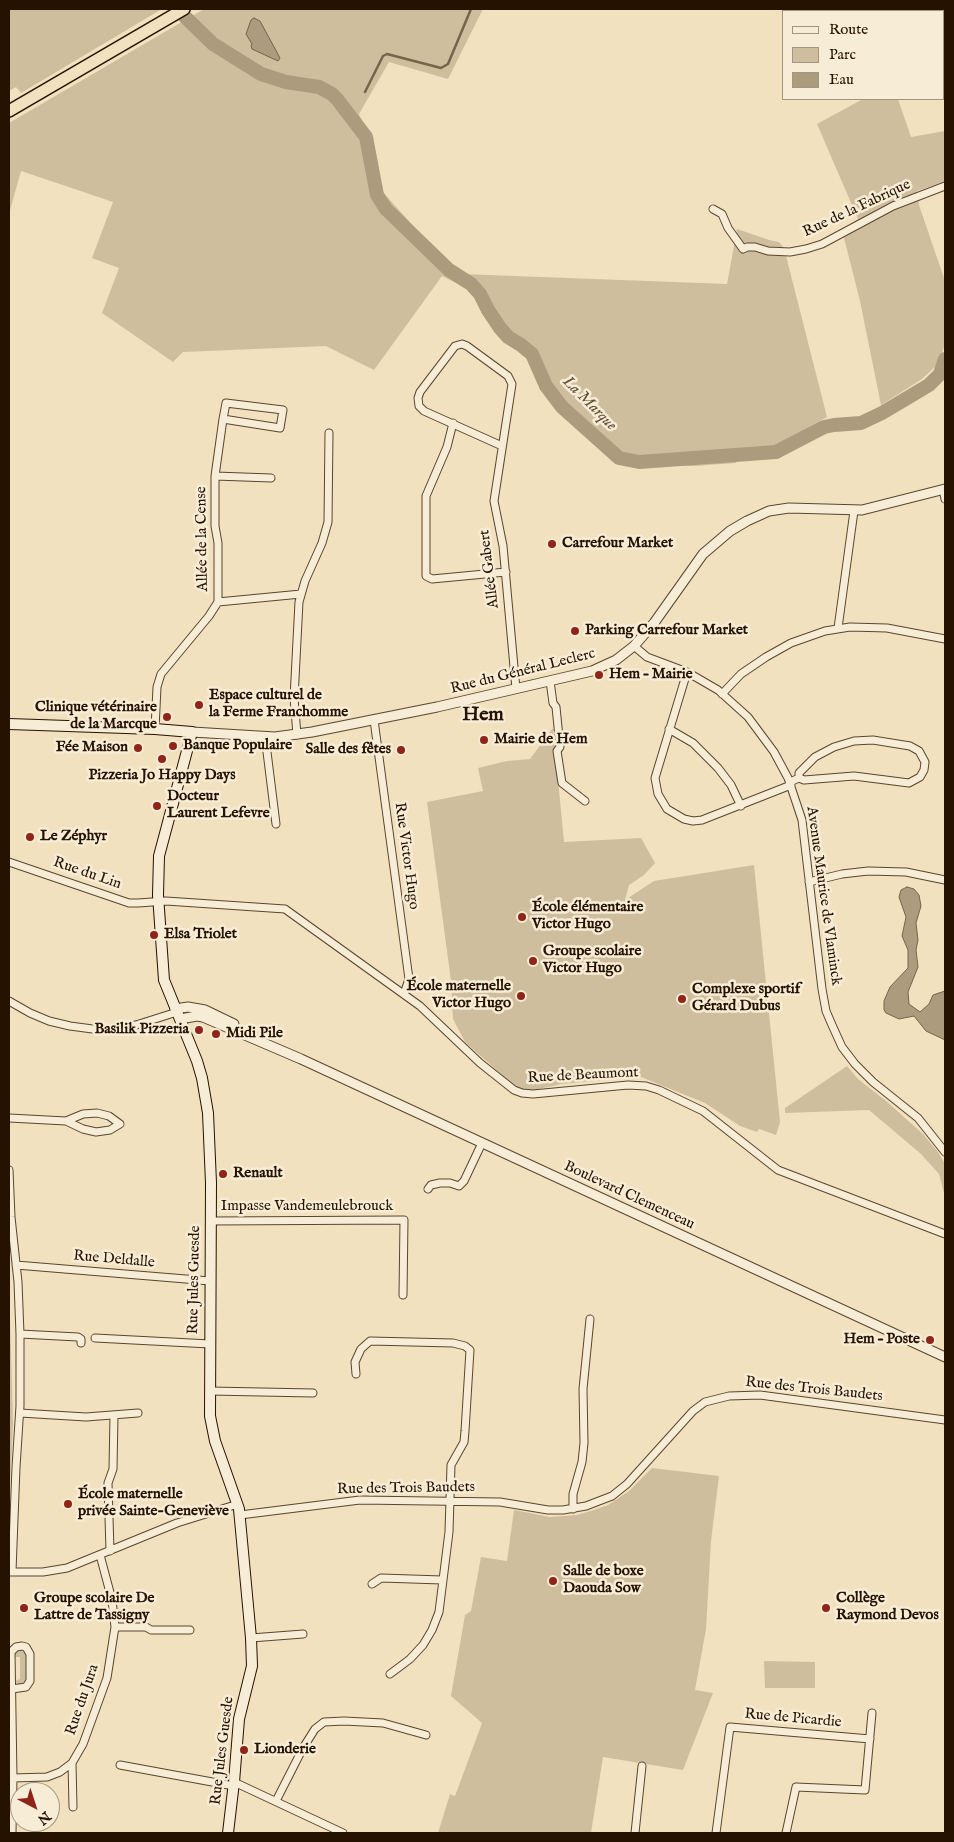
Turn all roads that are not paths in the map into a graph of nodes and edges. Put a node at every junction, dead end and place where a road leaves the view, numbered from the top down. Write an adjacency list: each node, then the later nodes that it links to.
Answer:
1 (184, 9): 2 (highway)
2 (9, 111)
3 (945, 186): 4 (street, Rue de la Fabrique)
4 (712, 209)
5 (223, 419): 5 (street, Allée de la Cense); 9 (street, Allée de la Cense)
6 (453, 423): 8 (street, Allée Gabert); 8 (street, Allée Gabert); 14 (street)
7 (329, 433): 15 (street)
8 (502, 446): 14 (street, Allée Gabert)
9 (215, 476): 10 (street); 16 (street, Allée de la Cense)
10 (270, 478)
11 (944, 489): 12 (street); 13 (street, Rue du Général Leclerc)
12 (945, 499)
13 (854, 511): 17 (street); 19 (street, Rue du Général Leclerc)
14 (506, 572): 22 (street, Allée Gabert)
15 (301, 594): 16 (street); 29 (street)
16 (218, 602): 26 (street, Allée de la Cense)
17 (838, 628): 18 (street); 23 (street)
18 (945, 638)
19 (634, 646): 20 (street, Avenue Maurice de Vlaminck); 21 (street, Rue du Général Leclerc)
20 (687, 672): 23 (street, Avenue Maurice de Vlaminck); 27 (street)
21 (550, 681): 22 (street, Rue du Général Leclerc); 33 (street)
22 (516, 689): 24 (street, Rue du Général Leclerc)
23 (722, 694): 32 (street, Avenue Maurice de Vlaminck)
24 (374, 720): 29 (street, Rue du Général Leclerc); 40 (street, Rue Victor Hugo)
25 (9, 724): 26 (main road)
26 (155, 729): 28 (main road)
27 (669, 729): 34 (street); 34 (street)
28 (192, 732): 30 (street, Rue du Général Leclerc); 39 (main road, Rue Jules Guesde)
29 (297, 735): 30 (street, Rue du Général Leclerc)
30 (265, 736): 35 (street)
31 (799, 778): 31 (street); 32 (street)
32 (790, 784): 34 (street); 38 (street, Avenue Maurice de Vlaminck)
33 (585, 801)
34 (741, 806)
35 (276, 824)
36 (9, 862): 39 (street, Rue du Lin)
37 (945, 880): 38 (street)
38 (809, 882): 46 (street, Avenue Maurice de Vlaminck)
39 (158, 901): 40 (street, Rue de Beaumont); 42 (main road, Rue Jules Guesde)
40 (404, 994): 50 (street, Rue de Beaumont)
41 (9, 1001): 42 (street)
42 (177, 1013): 45 (street, Boulevard Clemenceau); 49 (main road, Rue Jules Guesde)
43 (9, 1118): 44 (street)
44 (66, 1121): 44 (street)
45 (482, 1143): 48 (street); 59 (street, Boulevard Clemenceau)
46 (945, 1152)
47 (9, 1170): 51 (street)
48 (428, 1189)
49 (211, 1221): 52 (main road, Rue Jules Guesde); 53 (street, Impasse Vandemeulebrouck)
50 (945, 1234)
51 (16, 1265): 52 (street, Rue Deldalle); 55 (street)
52 (210, 1281): 58 (main road, Rue Jules Guesde)
53 (404, 1295)
54 (590, 1319): 69 (street)
55 (20, 1334): 57 (street); 63 (street)
56 (95, 1338): 58 (street)
57 (81, 1343)
58 (210, 1344): 61 (main road, Rue Jules Guesde)
59 (945, 1357)
60 (356, 1374): 67 (street)
61 (210, 1391): 62 (street); 68 (main road, Rue Jules Guesde)
62 (313, 1393)
63 (20, 1413): 65 (street); 73 (street)
64 (138, 1413): 65 (street)
65 (114, 1415): 71 (street)
66 (945, 1420): 69 (street, Rue des Trois Baudets)
67 (450, 1501): 69 (street, Rue des Trois Baudets); 70 (street, Rue des Trois Baudets); 74 (street)
68 (238, 1504): 70 (main road, Rue Jules Guesde); 71 (street)
69 (573, 1509)
70 (240, 1515): 79 (main road, Rue Jules Guesde)
71 (110, 1551): 72 (street)
72 (100, 1555): 73 (street); 76 (street, Rue du Jura)
73 (10, 1572)
74 (442, 1580): 75 (street); 80 (street)
75 (372, 1584)
76 (115, 1627): 77 (street); 85 (street, Rue du Jura)
77 (190, 1630)
78 (303, 1634): 79 (street)
79 (251, 1638): 89 (main road, Rue Jules Guesde)
80 (390, 1674)
81 (12, 1689): 81 (street); 88 (street)
82 (872, 1714): 84 (street)
83 (426, 1735): 90 (street)
84 (870, 1739): 96 (street, Rue de Picardie); 97 (street)
85 (72, 1764): 88 (street); 91 (street)
86 (120, 1765): 89 (street)
87 (642, 1766): 95 (street)
88 (13, 1778): 92 (street)
89 (234, 1784): 90 (street); 93 (main road, Rue Jules Guesde)
90 (276, 1801): 94 (street)
91 (74, 1807)
92 (12, 1833)
93 (228, 1833)
94 (343, 1833)
95 (636, 1833)
96 (716, 1833)
97 (786, 1833)

